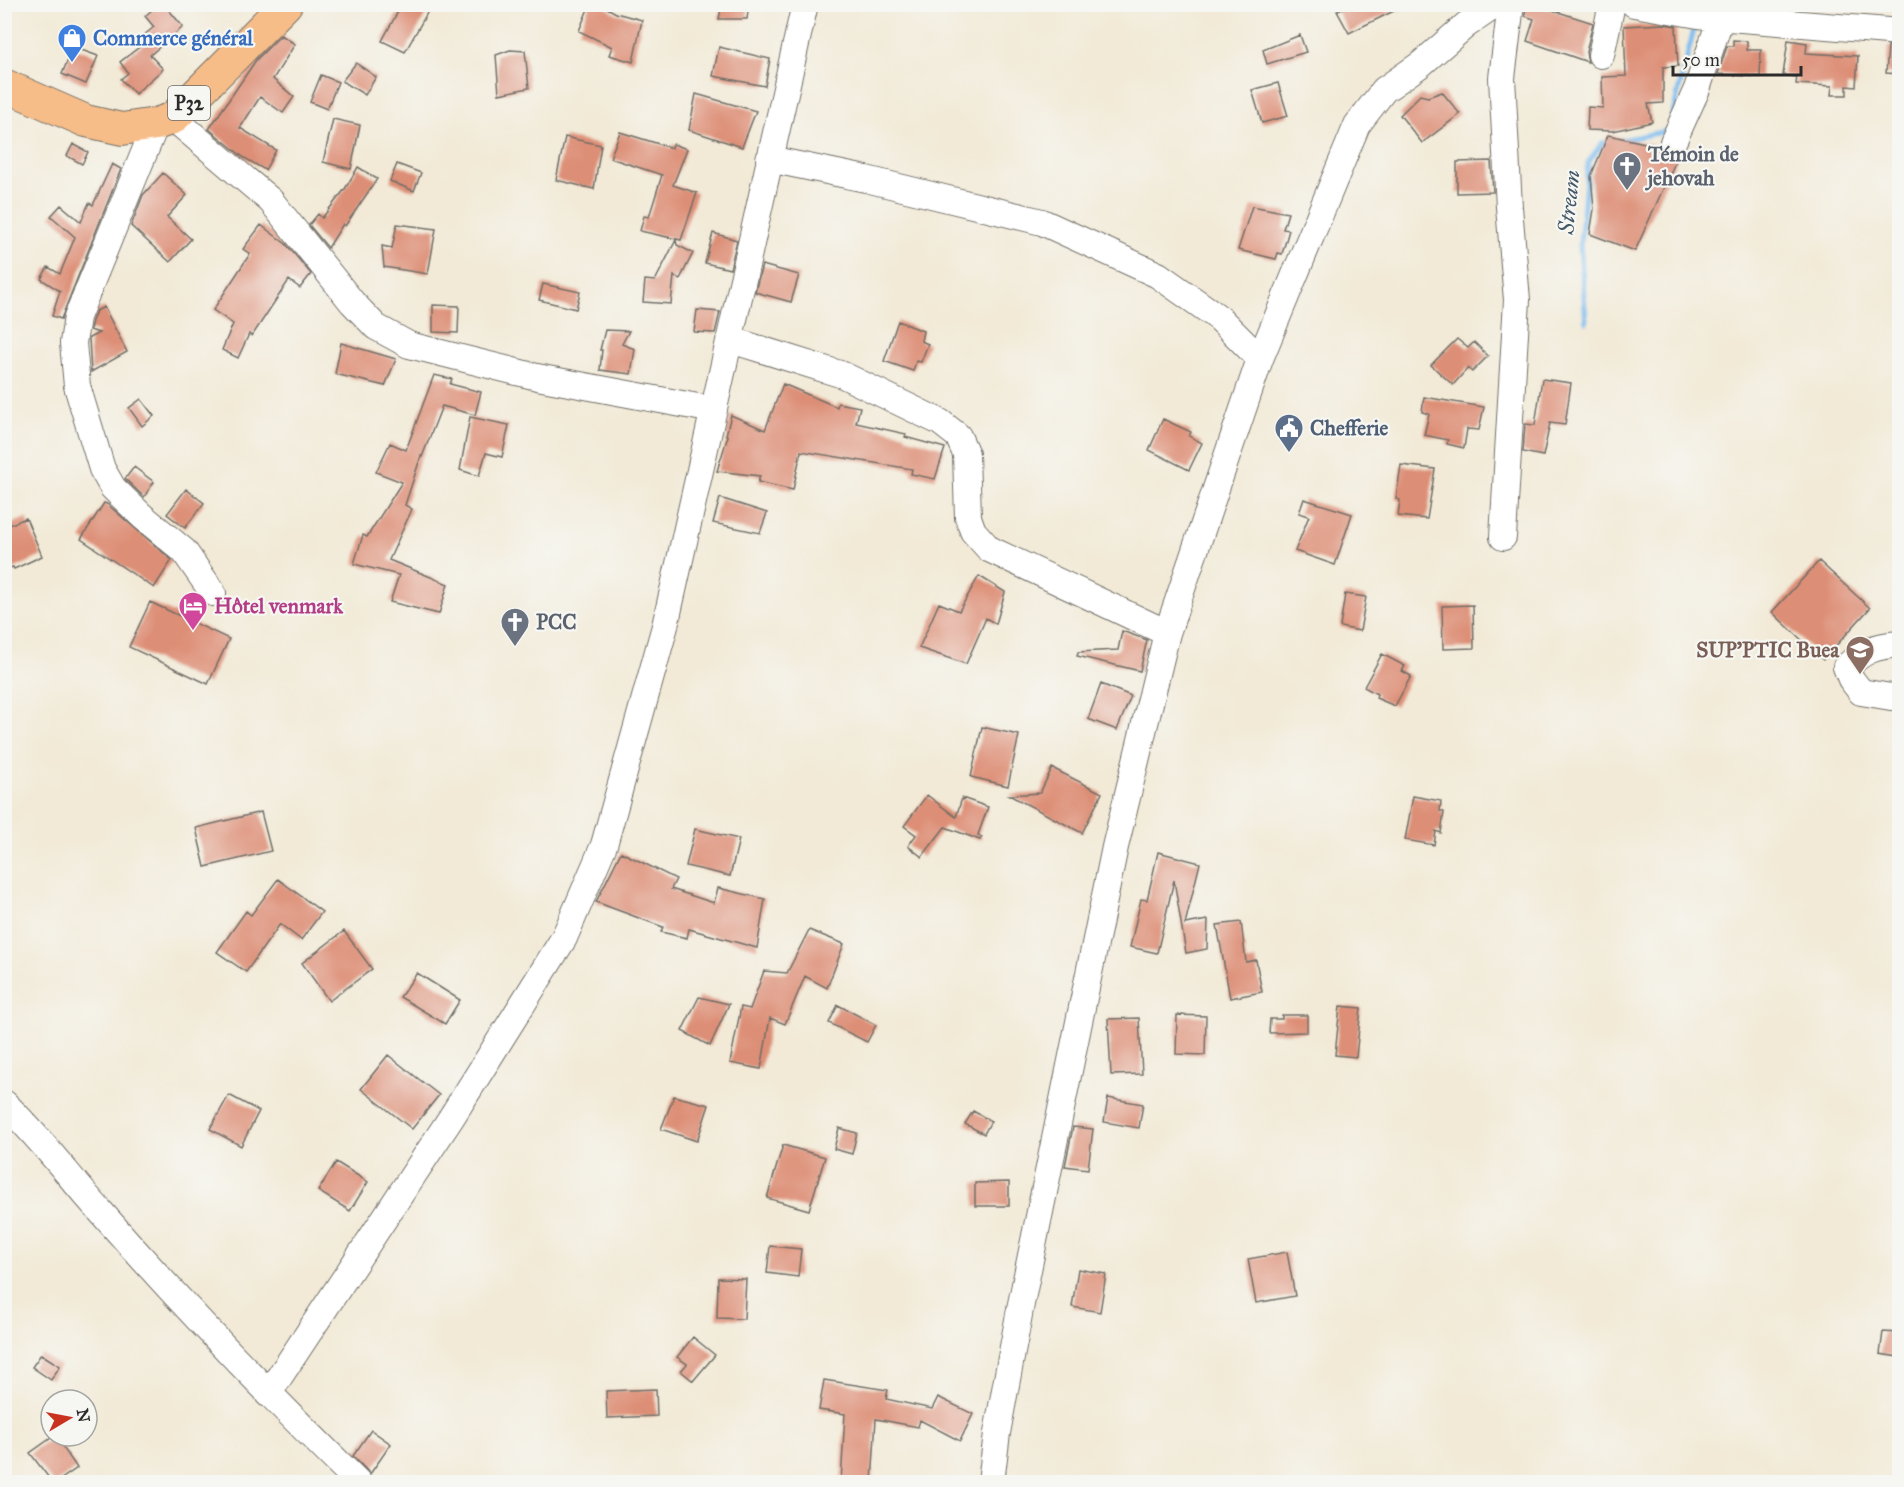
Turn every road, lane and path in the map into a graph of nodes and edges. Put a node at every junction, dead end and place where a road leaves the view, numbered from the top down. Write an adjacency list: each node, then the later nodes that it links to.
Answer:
1 (286, 4): 11 (main road, P32)
2 (805, 4): 13 (street)
3 (1497, 4): 15 (street)
4 (1511, 4): 17 (street)
5 (1611, 4): 9 (street)
6 (1634, 4): 7 (street)
7 (1721, 17): 8 (street); 12 (street)
8 (1899, 32)
9 (1601, 55)
10 (5, 85): 11 (main road, P32)
11 (164, 121): 16 (street); 18 (street)
12 (1673, 142)
13 (769, 159): 14 (street); 15 (street)
14 (731, 340): 16 (street); 19 (street)
15 (1260, 359): 19 (street)
16 (714, 410): 23 (street)
17 (1503, 537)
18 (213, 593)
19 (1167, 633): 25 (street)
20 (1899, 644): 21 (street)
21 (1899, 695)
22 (4, 1103): 23 (street)
23 (268, 1394): 24 (street)
24 (358, 1482)
25 (992, 1482)

